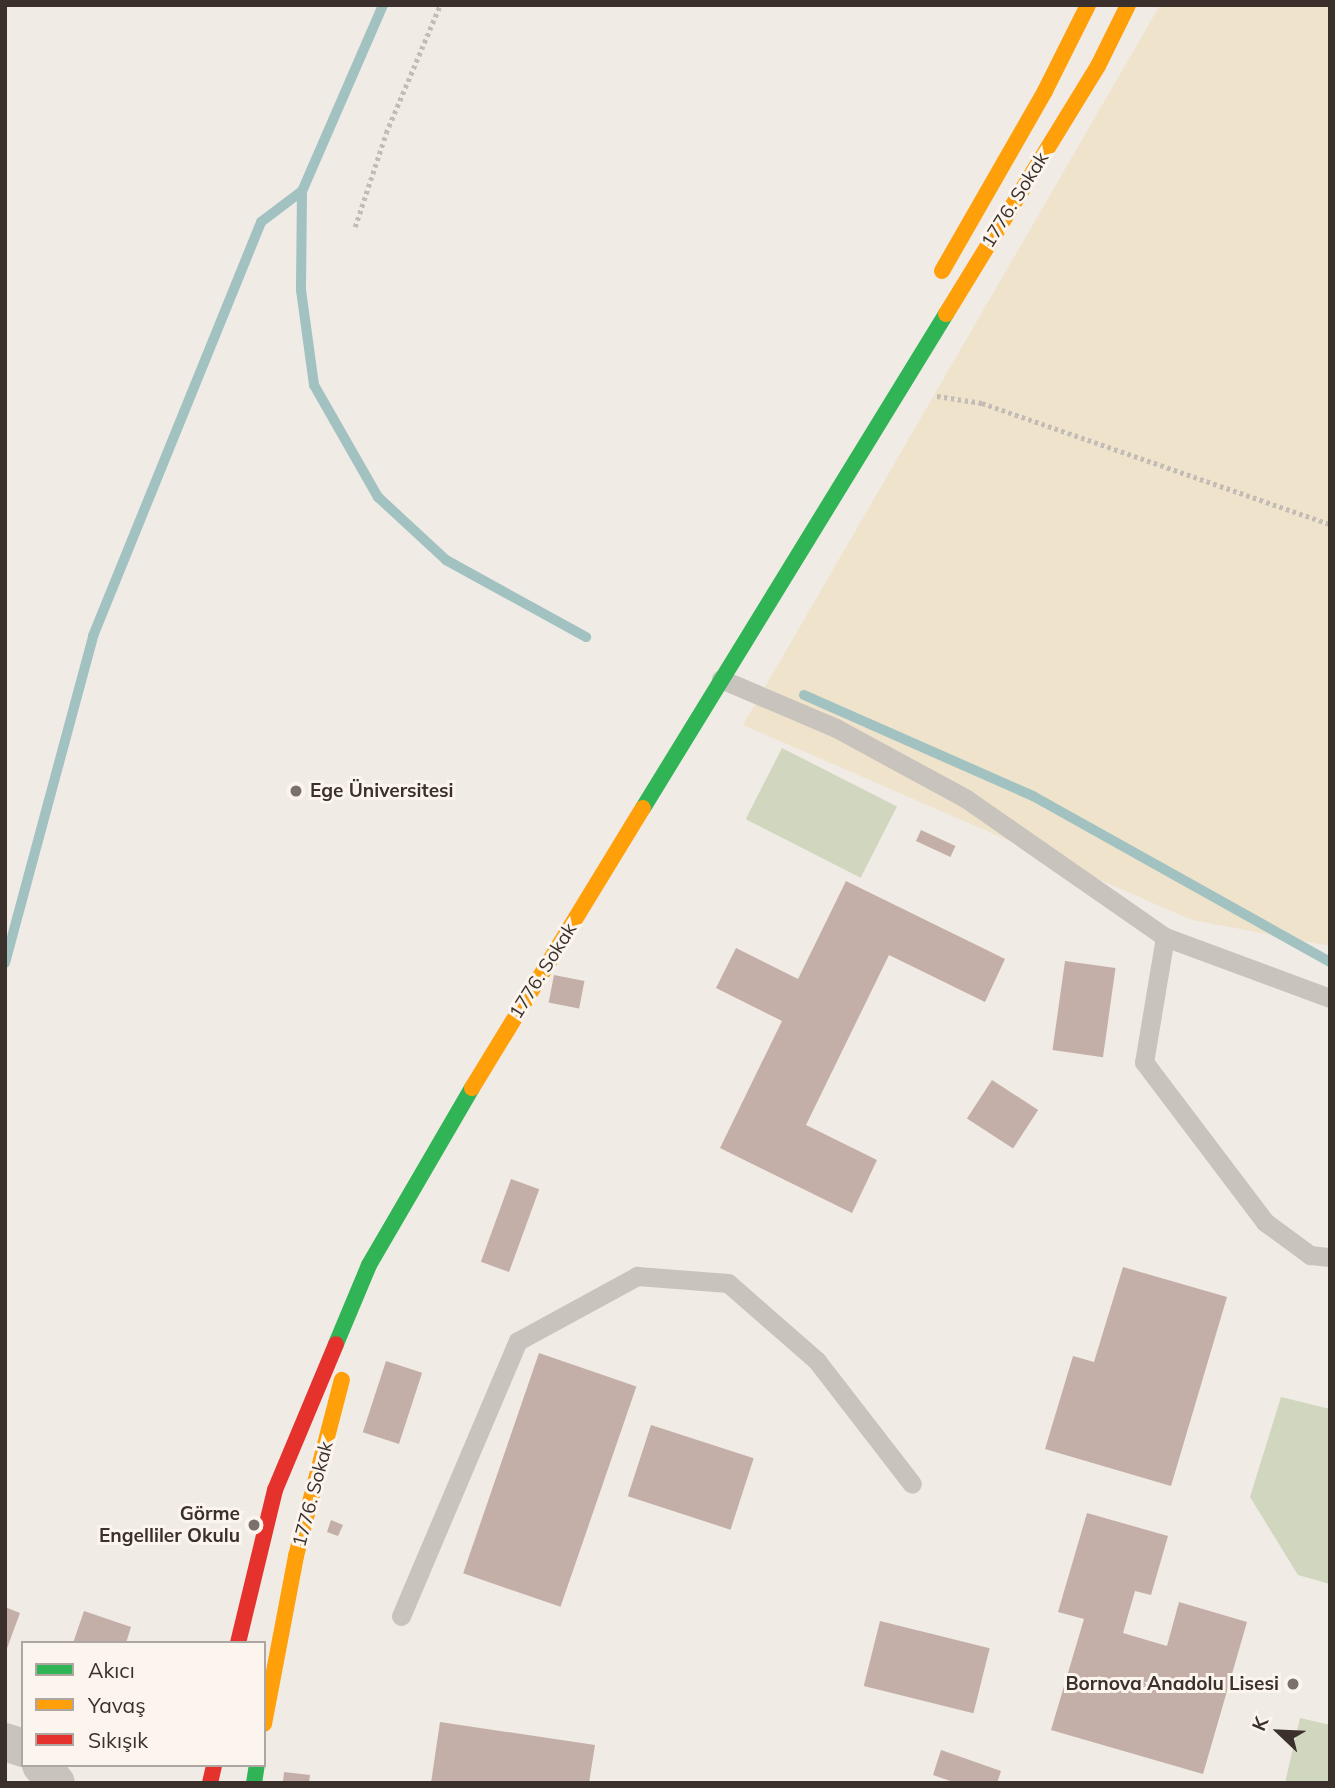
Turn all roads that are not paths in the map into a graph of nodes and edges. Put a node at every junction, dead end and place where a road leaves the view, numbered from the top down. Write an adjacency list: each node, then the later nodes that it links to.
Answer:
1 (1088, 5): 3 (street, 1776. Sokak)
2 (1128, 5): 5 (street, 1776. Sokak)
3 (931, 291)
4 (818, 489): 5 (street, 1776. Sokak)
5 (721, 679): 6 (lane); 9 (street, 1776. Sokak)
6 (1165, 937): 7 (lane); 8 (lane)
7 (1330, 998)
8 (1330, 1257)
9 (369, 1265): 12 (street, 1776. Sokak); 13 (street, 1776. Sokak)
10 (912, 1484): 11 (lane)
11 (401, 1616)
12 (238, 1641)
13 (266, 1714)
14 (43, 1767): 15 (street)
15 (56, 1783)

